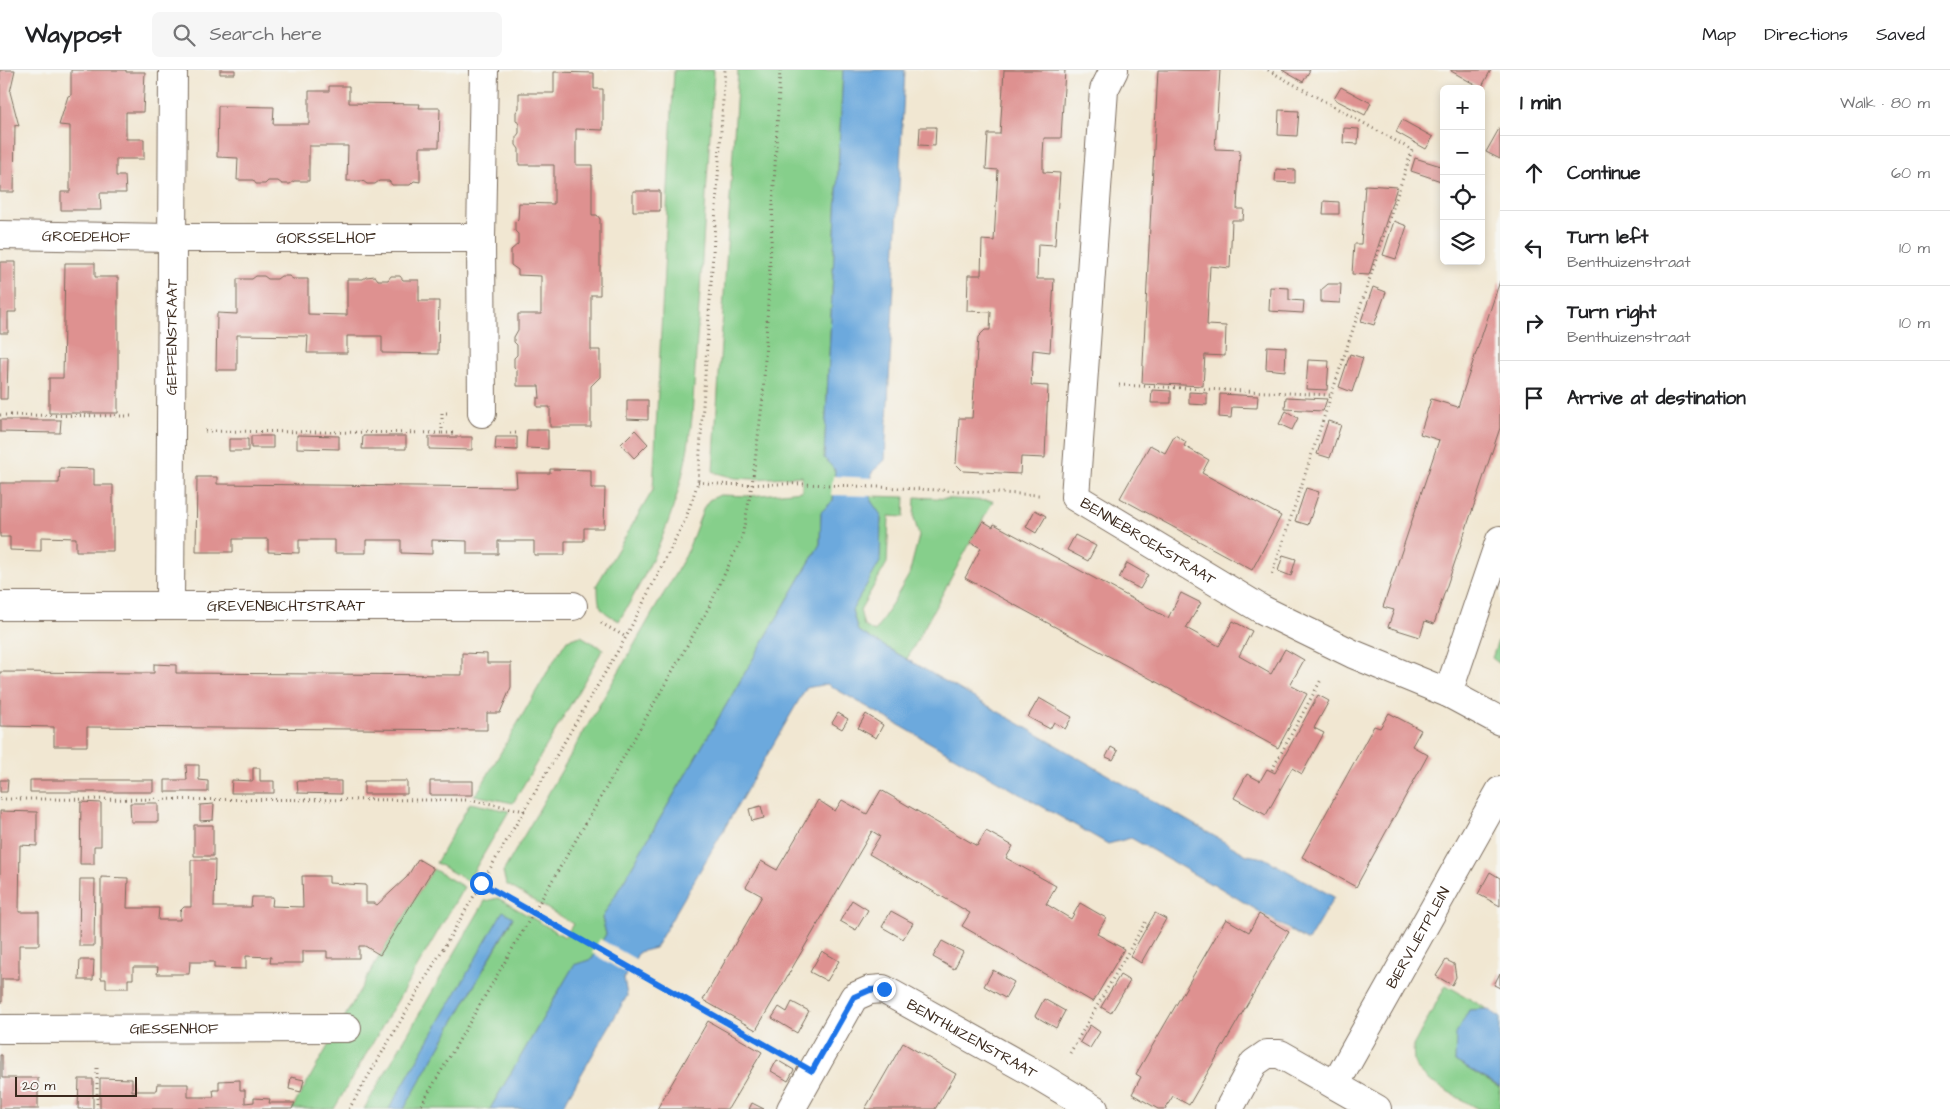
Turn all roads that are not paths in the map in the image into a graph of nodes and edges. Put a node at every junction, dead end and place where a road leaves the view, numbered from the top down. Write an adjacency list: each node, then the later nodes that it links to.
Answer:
1 (173, 70): 5 (street, GEFFENSTRAAT)
2 (484, 70): 6 (street)
3 (1114, 70): 12 (street, BENNEBROEKSTRAAT)
4 (0, 235): 5 (street, GROEDEHOF)
5 (172, 238): 6 (street, GORSSELHOF); 10 (street, GEFFENSTRAAT)
6 (481, 238): 7 (street)
7 (482, 413)
8 (1500, 540): 12 (street)
9 (0, 606): 10 (street, GREVENBICHTSTRAAT)
10 (170, 606): 11 (street, GREVENBICHTSTRAAT)
11 (573, 606)
12 (1448, 693): 13 (street, BENNEBROEKSTRAAT)
13 (1500, 721)
14 (1500, 791): 17 (street, BIERVLIETPLEIN)
15 (347, 1028): 16 (street, GIESSENHOF)
16 (0, 1029)
17 (1335, 1085): 20 (street); 21 (street)
18 (791, 1109): 19 (street, BENTHUIZENSTRAAT)
19 (1094, 1109)
20 (1229, 1109)
21 (1377, 1109)

